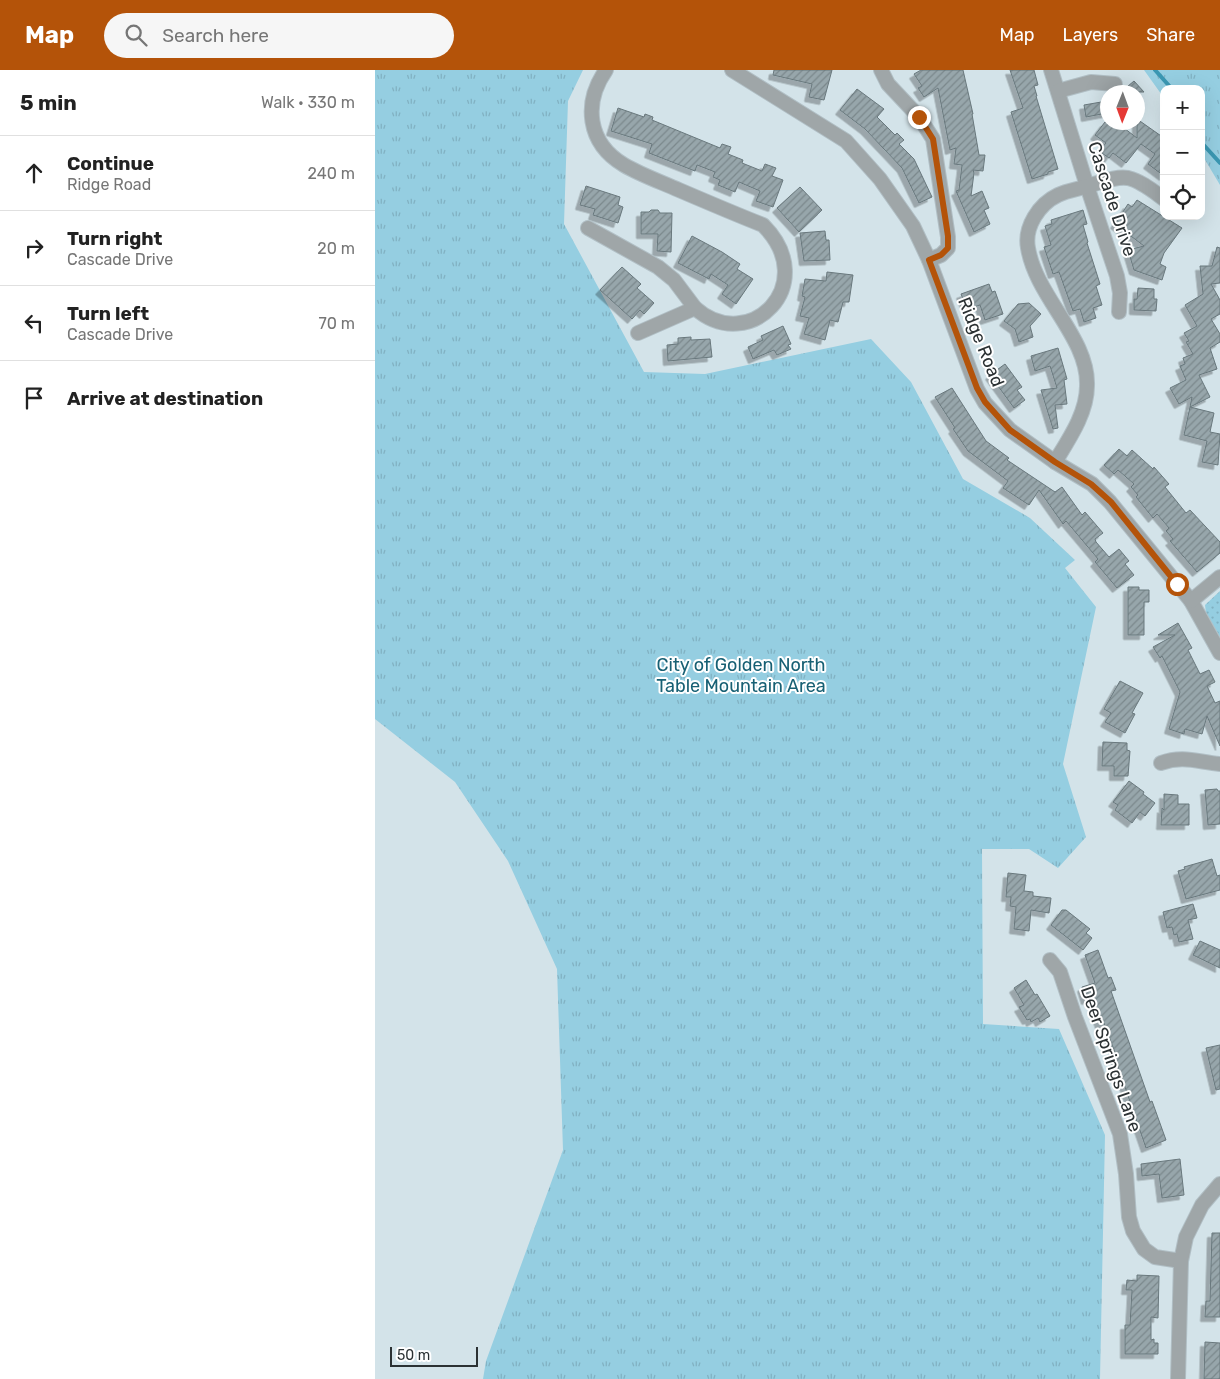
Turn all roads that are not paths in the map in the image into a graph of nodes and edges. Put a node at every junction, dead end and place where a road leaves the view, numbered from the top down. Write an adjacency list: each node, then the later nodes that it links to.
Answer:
1 (606, 70): 11 (street)
2 (732, 70): 10 (street, Ridge Road)
3 (881, 70): 10 (street)
4 (1051, 70): 6 (street, Cascade Drive)
5 (1115, 84): 6 (street)
6 (1058, 91): 7 (street, Cascade Drive)
7 (1087, 186): 8 (street); 12 (street, Cascade Drive); 14 (street)
8 (1160, 196)
9 (588, 228): 11 (street)
10 (929, 260): 14 (street, Ridge Road)
11 (695, 308): 13 (street)
12 (1119, 312)
13 (638, 333)
14 (1055, 462): 16 (street, Ridge Road)
15 (1220, 577): 16 (street)
16 (1191, 601): 17 (street, Ridge Road)
17 (1220, 653)
18 (1161, 763): 19 (street)
19 (1220, 764)
20 (1050, 960): 22 (street, Deer Springs Lane)
21 (1220, 1184): 22 (street)
22 (1181, 1262): 23 (street)
23 (1178, 1379)

